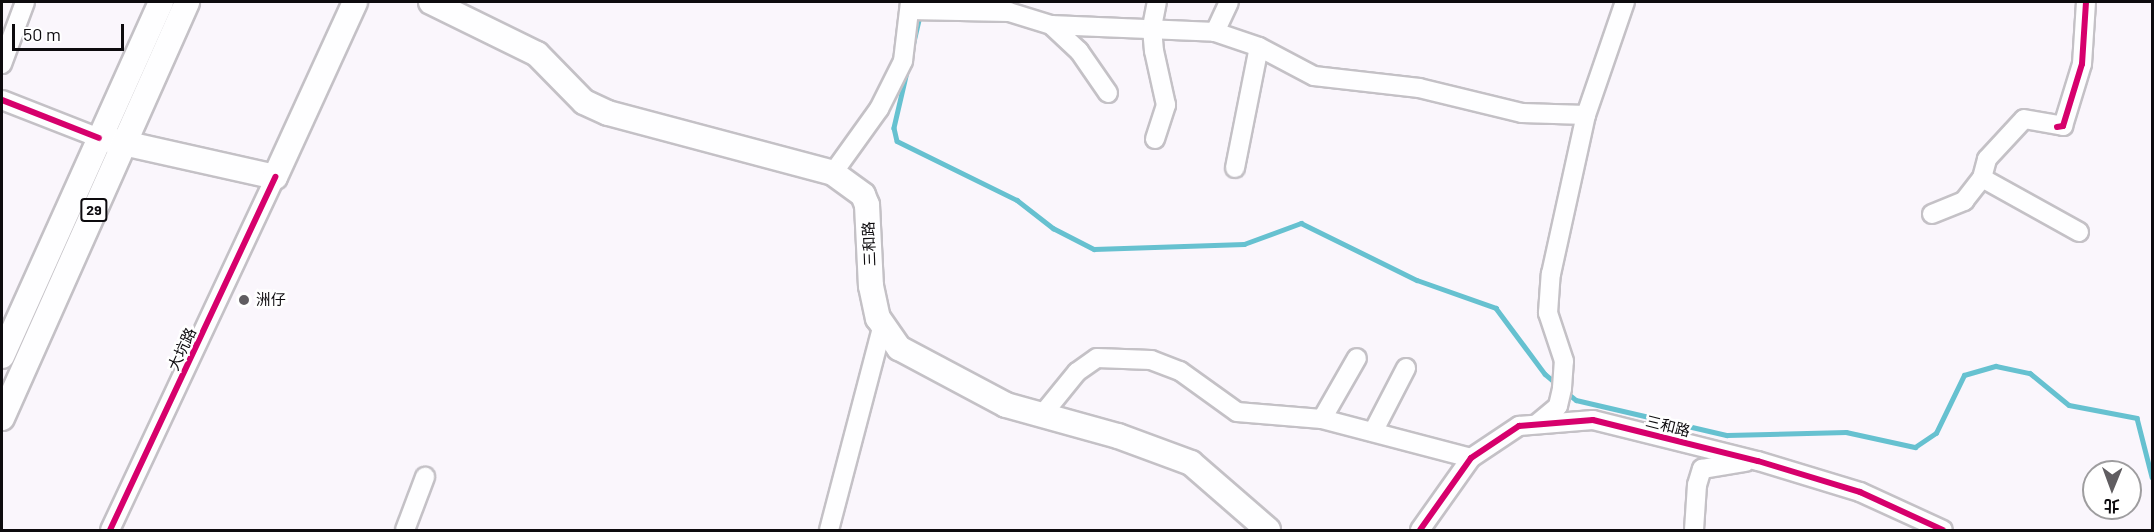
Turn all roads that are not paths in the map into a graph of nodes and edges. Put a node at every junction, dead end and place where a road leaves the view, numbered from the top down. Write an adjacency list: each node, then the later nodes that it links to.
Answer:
1 (25, 2): 15 (street)
2 (161, 2): 19 (main road, 29)
3 (187, 2): 21 (main road, 29)
4 (355, 2): 24 (main road, 大坑路)
5 (431, 2): 23 (main road, 三和路)
6 (1157, 2): 12 (street)
7 (1229, 2): 13 (street)
8 (1624, 2): 18 (street)
9 (2086, 2): 25 (street)
10 (910, 6): 11 (street); 23 (street)
11 (1051, 25): 12 (street); 16 (street)
12 (1152, 27): 13 (street); 20 (street)
13 (1215, 32): 14 (street)
14 (1258, 47): 18 (street); 22 (street)
15 (2, 64)
16 (1108, 93)
17 (2, 100): 19 (street)
18 (1586, 115): 35 (street)
19 (99, 138): 21 (main road); 29 (main road, 29)
20 (1155, 139)
21 (124, 142): 24 (main road); 33 (main road, 29)
22 (1235, 168)
23 (833, 173): 28 (main road, 三和路)
24 (275, 177): 40 (street, 大坑路)
25 (1982, 178): 26 (street); 27 (street)
26 (1932, 214)
27 (2079, 232)
28 (882, 328): 32 (main road, 三和路); 42 (street)
29 (2, 356)
30 (1357, 358): 34 (street)
31 (1406, 368): 36 (street)
32 (1042, 415): 34 (street); 43 (main road, 三和路)
33 (2, 418)
34 (1322, 419): 36 (street)
35 (1538, 423): 37 (street, 三和路); 38 (street, 三和路)
36 (1372, 432): 37 (street)
37 (1471, 458): 44 (street, 三和路)
38 (1758, 461): 45 (street); 46 (street, 三和路)
39 (425, 477): 41 (street)
40 (110, 531)
41 (405, 531)
42 (829, 531)
43 (1268, 531)
44 (1420, 531)
45 (1694, 531)
46 (1943, 531)

